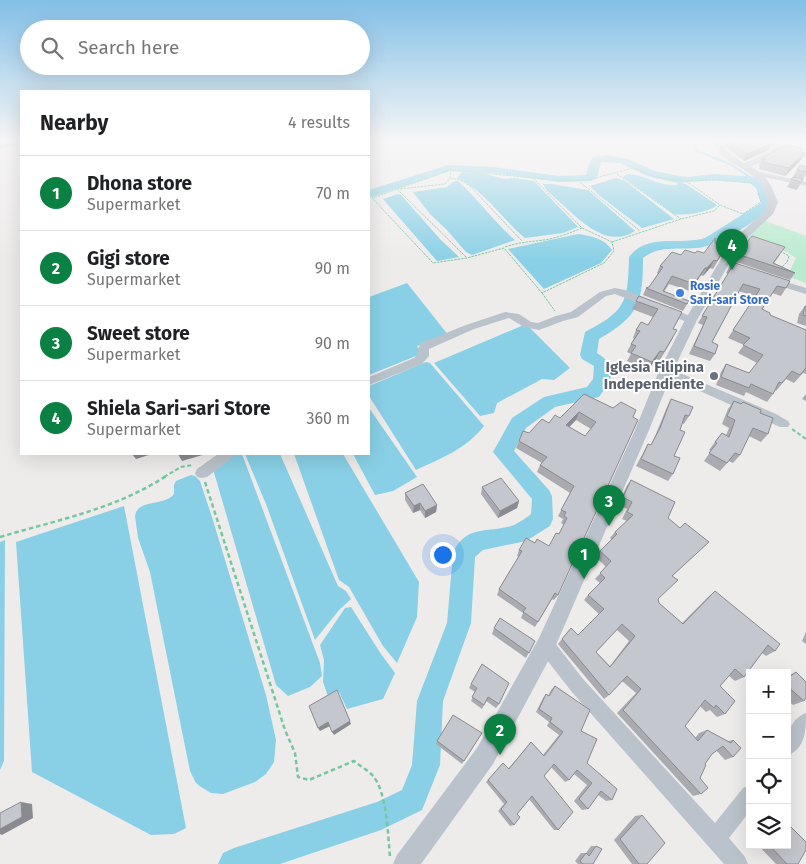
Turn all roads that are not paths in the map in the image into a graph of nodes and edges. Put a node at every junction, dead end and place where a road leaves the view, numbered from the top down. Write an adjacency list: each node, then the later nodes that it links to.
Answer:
1 (759, 180): 6 (street)
2 (792, 180): 3 (street)
3 (806, 184)
4 (764, 278): 5 (street)
5 (806, 291)
6 (692, 320): 7 (street); 8 (street)
7 (666, 371): 9 (street); 12 (street)
8 (370, 381)
9 (784, 424)
10 (227, 455): 11 (street)
11 (202, 473)
12 (546, 645): 16 (street); 17 (street)
13 (806, 722): 14 (street)
14 (791, 741)
15 (746, 800): 16 (street)
16 (716, 838): 18 (street)
17 (406, 864)
18 (738, 864)

